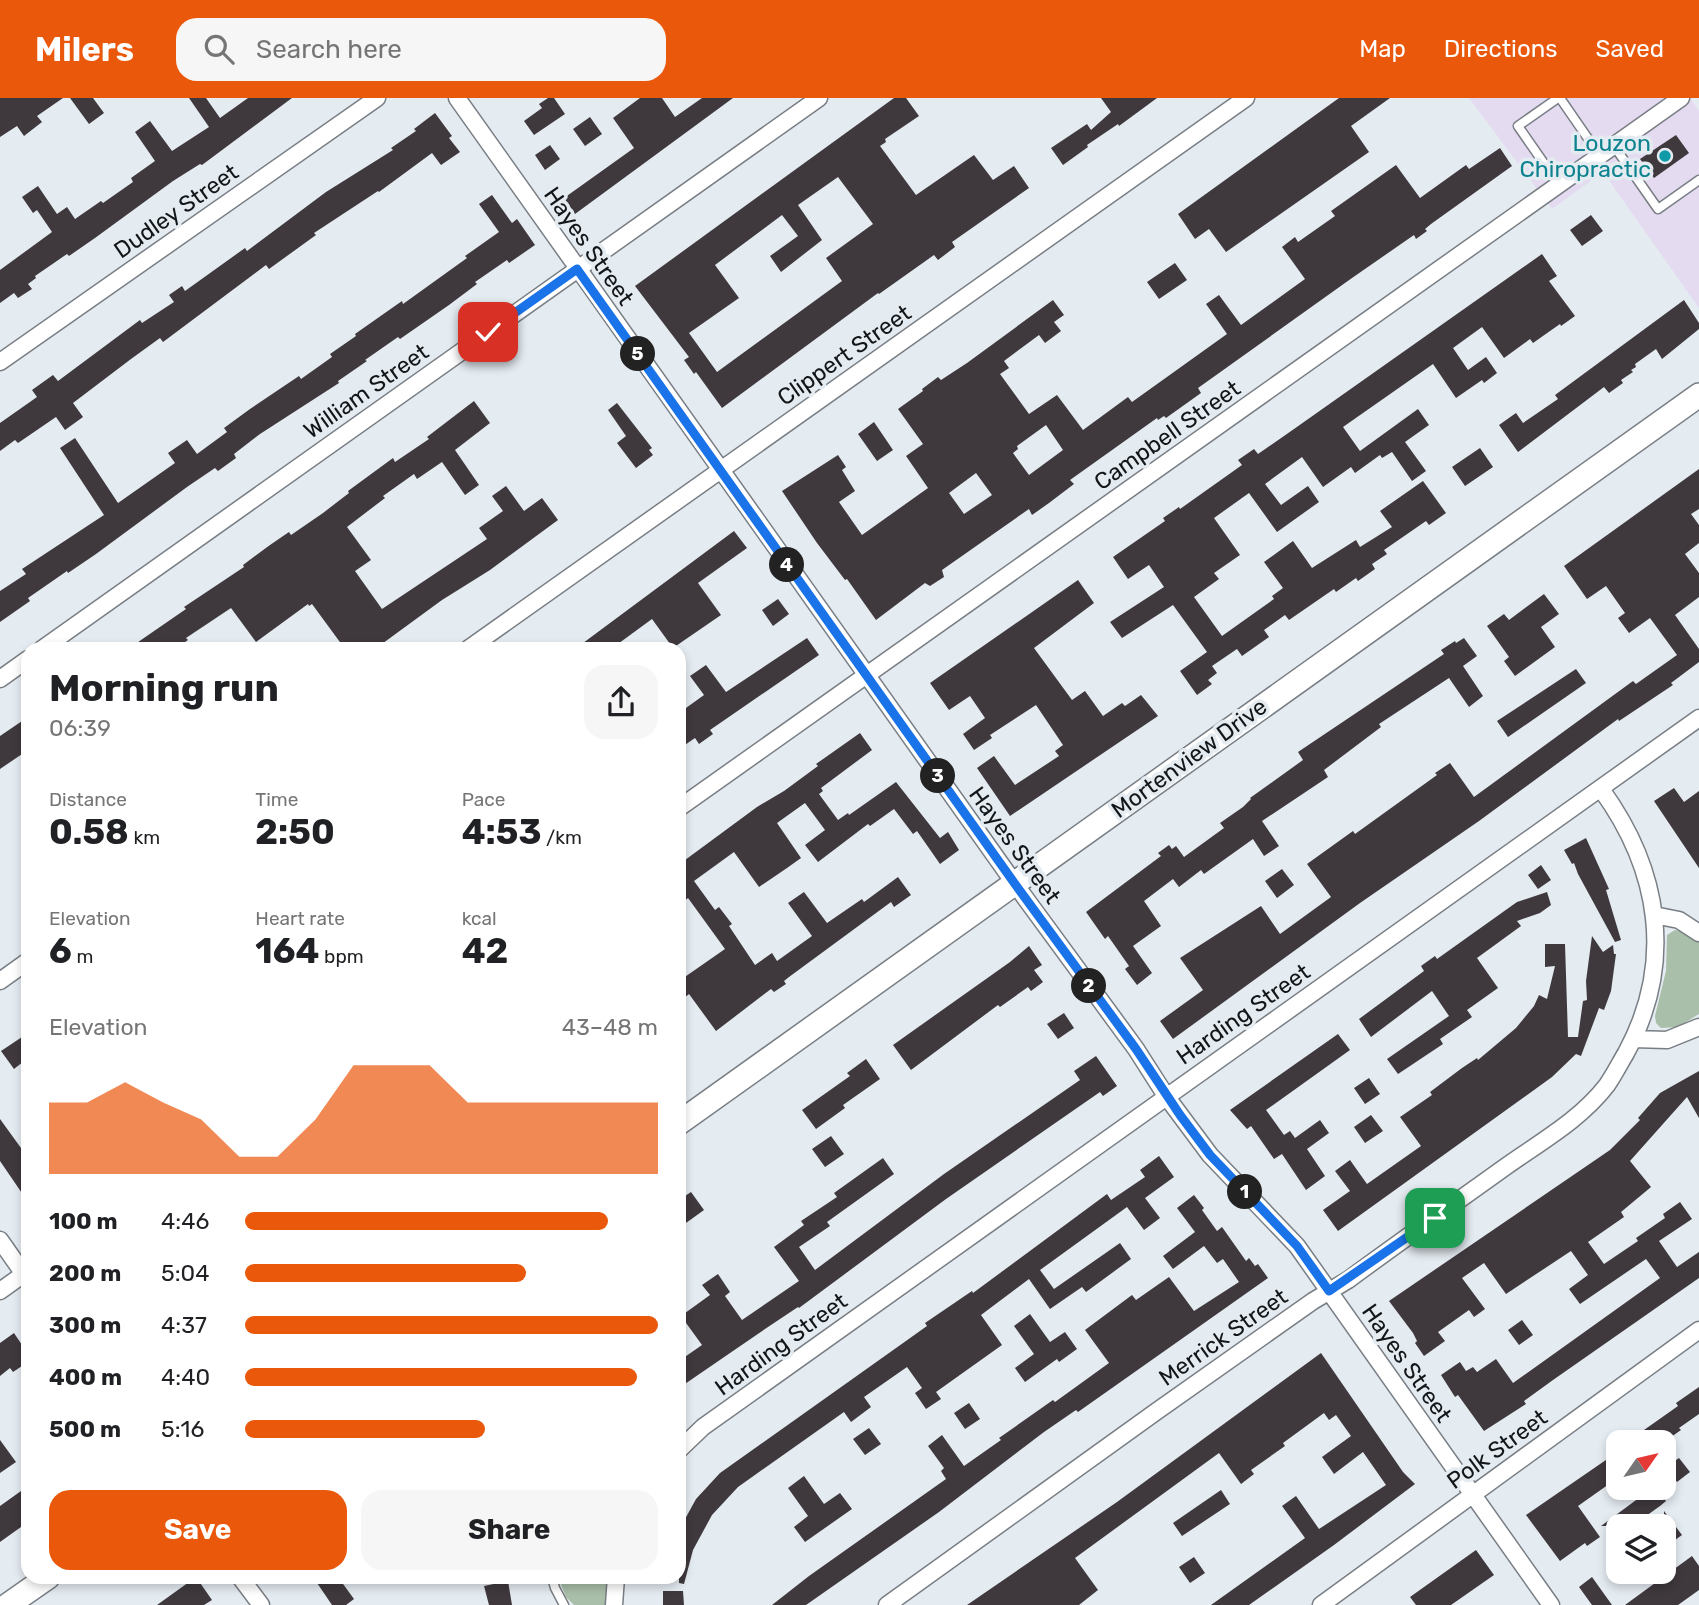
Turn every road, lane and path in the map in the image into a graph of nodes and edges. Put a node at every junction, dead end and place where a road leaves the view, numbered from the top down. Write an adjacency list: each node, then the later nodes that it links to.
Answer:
1 (377, 98): 11 (street, Dudley Street)
2 (457, 98): 10 (street, Hayes Street)
3 (819, 98): 10 (street, William Street)
4 (1246, 98): 13 (street, Clippert Street)
5 (1559, 98): 7 (lane); 9 (lane)
6 (1681, 98): 7 (street, Campbell Street)
7 (1607, 151): 8 (lane); 9 (street, Campbell Street)
8 (1699, 180)
9 (1559, 185): 17 (street, Campbell Street)
10 (577, 269): 13 (street, Hayes Street); 14 (street, William Street)
11 (0, 362)
12 (1699, 395): 22 (street, Mortenview Drive)
13 (720, 471): 15 (street, Clippert Street); 17 (street, Hayes Street)
14 (52, 642)
15 (478, 642)
16 (21, 665): 18 (street)
17 (866, 676): 21 (street, Campbell Street); 22 (street, Hayes Street)
18 (0, 679)
19 (1699, 718): 20 (street, Harding Street)
20 (1601, 789): 23 (street, Merrick Street); 29 (street, Harding Street)
21 (686, 803)
22 (1015, 884): 29 (street, Hayes Street); 30 (street, Mortenview Drive)
23 (1654, 915): 24 (street); 28 (street, Merrick Street)
24 (1699, 933)
25 (21, 966): 26 (street)
26 (0, 981)
27 (1699, 1027): 28 (street)
28 (1633, 1039): 34 (street, Merrick Street)
29 (1166, 1096): 34 (street, Hayes Street); 37 (street, Harding Street)
30 (686, 1118)
31 (0, 1240): 32 (street)
32 (21, 1267)
33 (21, 1279): 35 (street)
34 (1329, 1291): 38 (street, Hayes Street); 47 (street, Merrick Street)
35 (0, 1292)
36 (1699, 1330): 38 (street, Polk Street)
37 (686, 1443)
38 (1472, 1495): 48 (street, Polk Street); 49 (street, Hayes Street)
39 (38, 1584): 43 (street)
40 (245, 1584): 44 (street)
41 (554, 1584): 45 (lane)
42 (616, 1584): 46 (street)
43 (9, 1605)
44 (261, 1605)
45 (564, 1605)
46 (614, 1605)
47 (887, 1605)
48 (1321, 1605)
49 (1551, 1605)

